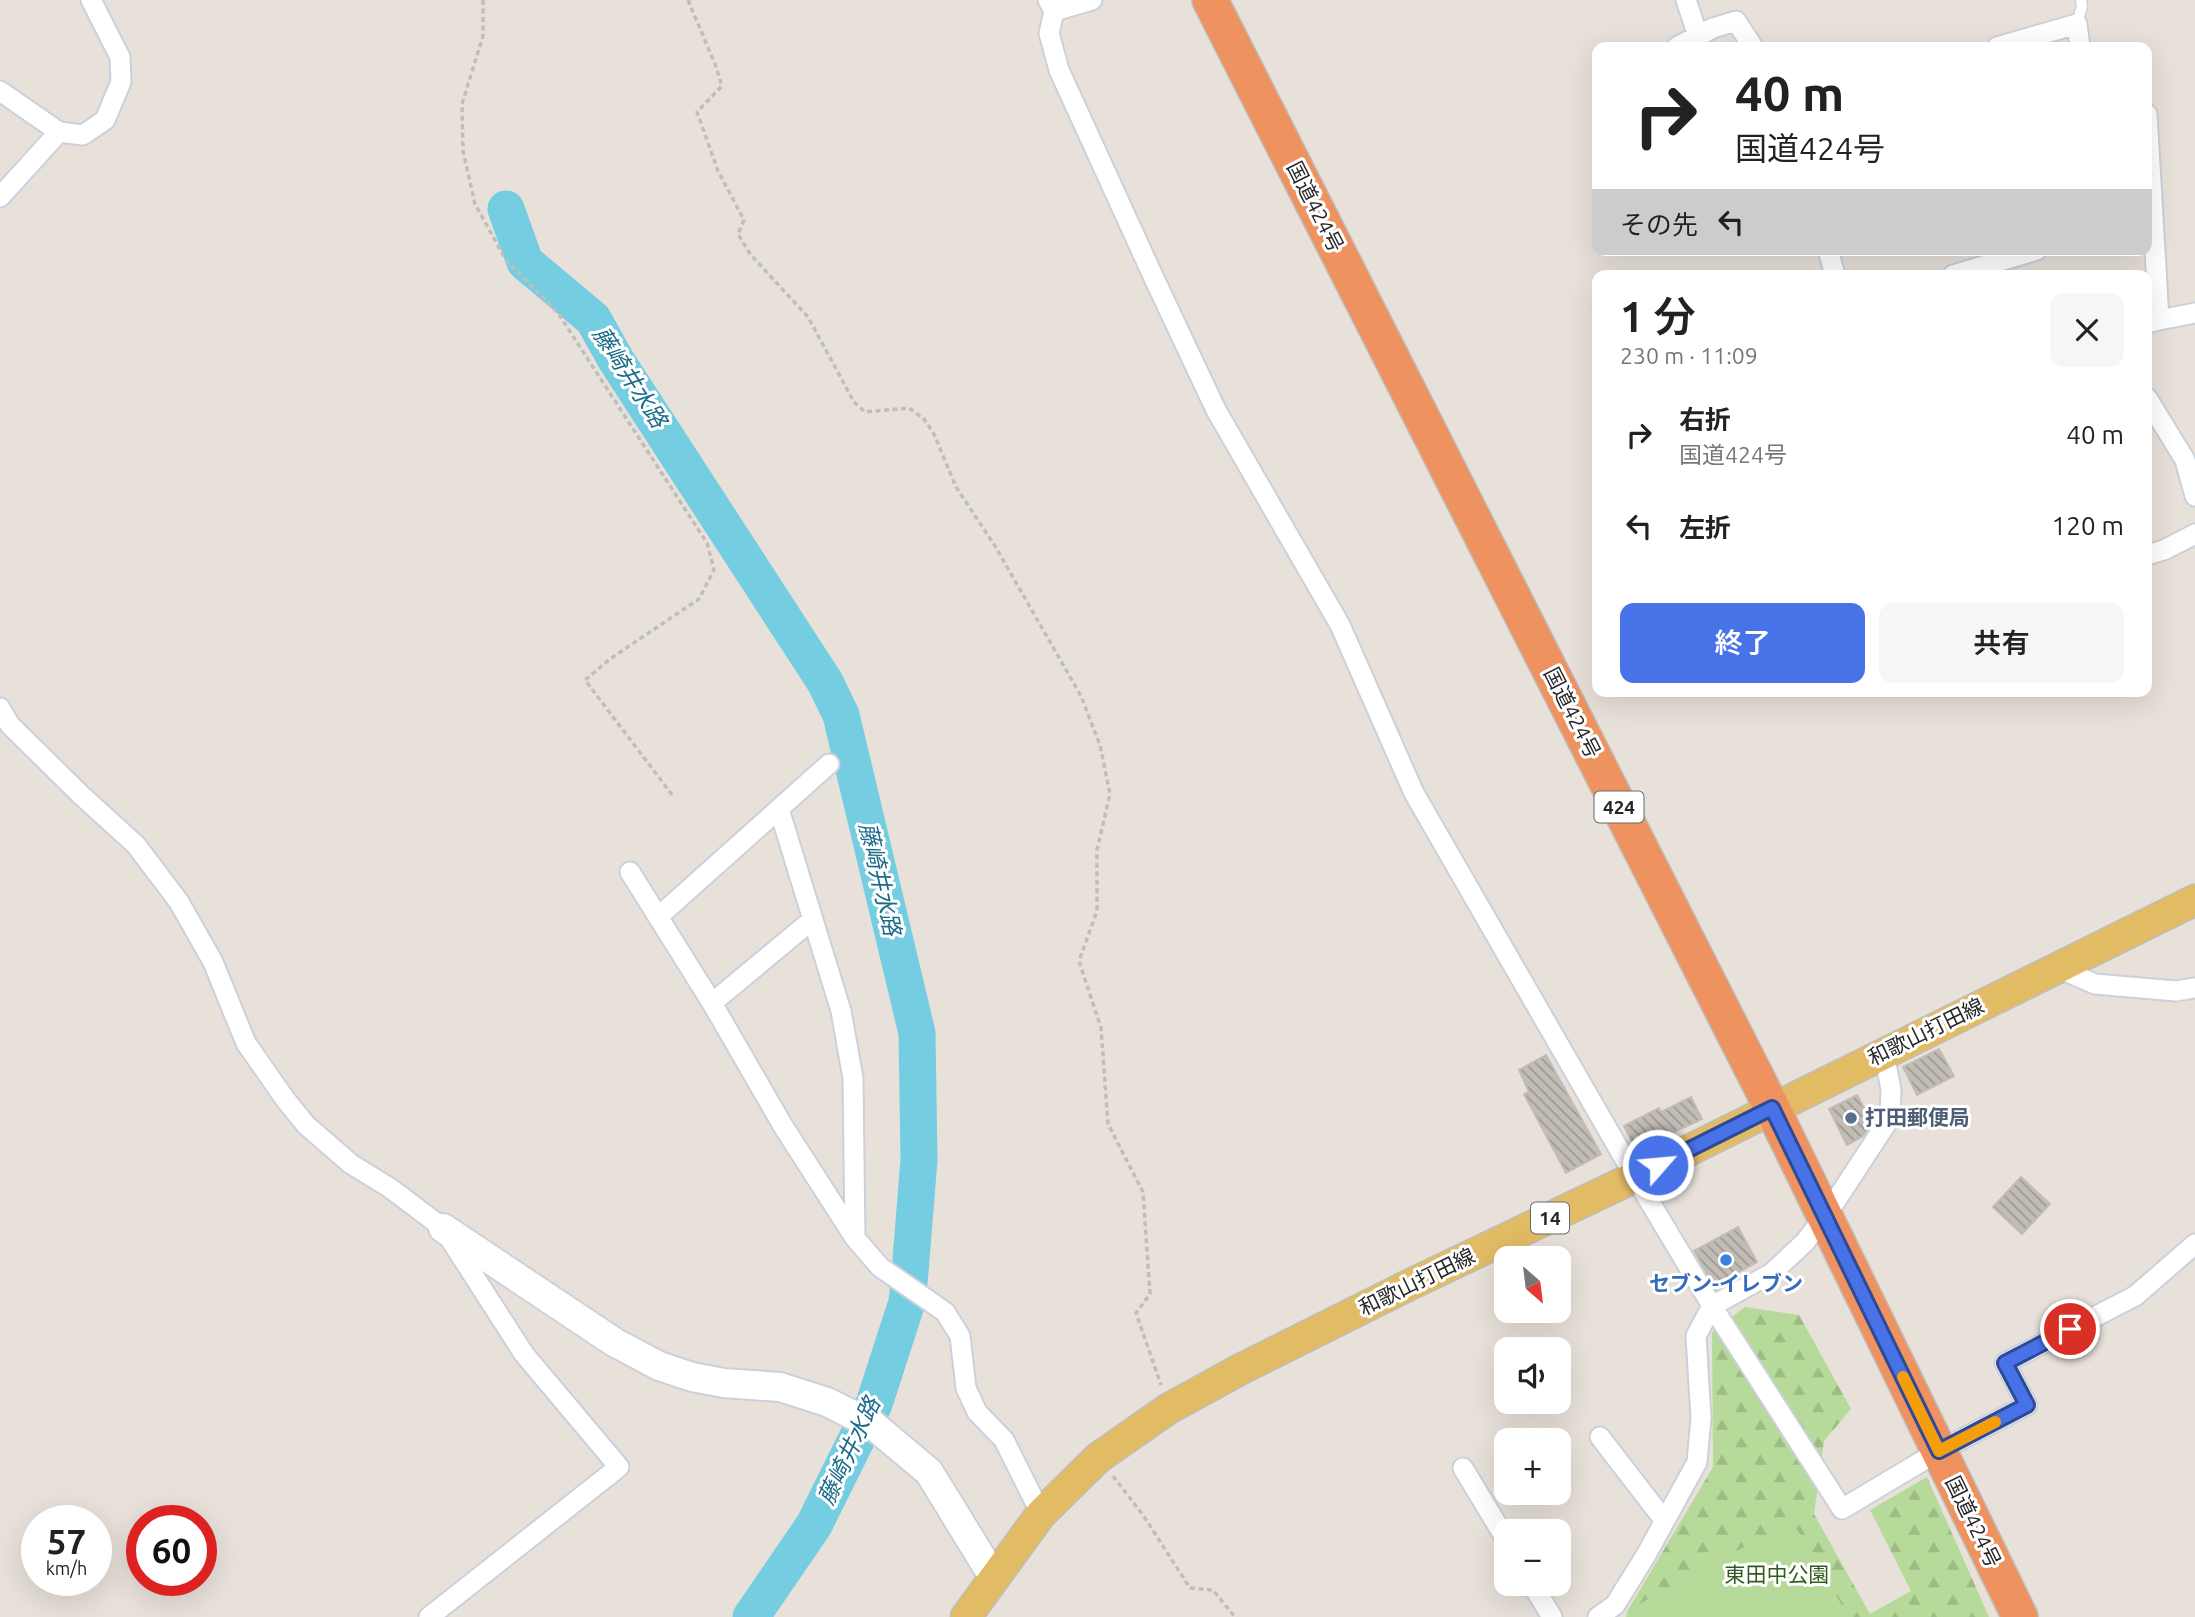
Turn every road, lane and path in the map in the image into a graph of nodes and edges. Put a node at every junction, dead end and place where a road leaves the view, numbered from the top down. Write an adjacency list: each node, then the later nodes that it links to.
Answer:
1 (91, 0): 16 (street)
2 (483, 0): 29 (path)
3 (688, 0): 46 (path)
4 (1092, 0): 8 (street)
5 (1210, 0): 39 (highway, 国道424号 / 424)
6 (1686, 0): 10 (street)
7 (2081, 0): 9 (lane)
8 (1051, 5): 40 (street)
9 (2077, 24): 13 (street); 14 (street)
10 (1698, 36): 11 (street); 12 (street)
11 (1687, 42)
12 (1750, 42)
13 (2014, 42)
14 (2079, 42)
15 (0, 92): 16 (street)
16 (59, 132): 17 (street)
17 (0, 197)
18 (2017, 256): 19 (street)
19 (1970, 270)
20 (2152, 287): 22 (street)
21 (2195, 313): 22 (street)
22 (2153, 322)
23 (2152, 406): 24 (street)
24 (2195, 496)
25 (2195, 534): 26 (street)
26 (2152, 554)
27 (0, 708): 42 (street)
28 (829, 764): 30 (street)
29 (673, 796)
30 (779, 809): 33 (street); 34 (street)
31 (630, 872): 33 (street)
32 (2195, 900): 35 (main road, 和歌山打田線 / 14)
33 (658, 917): 37 (street)
34 (812, 920): 37 (street); 43 (street)
35 (2058, 968): 36 (street); 38 (main road, 和歌山打田線 / 14)
36 (2195, 988)
37 (712, 1003): 43 (street)
38 (1884, 1053): 39 (main road, 和歌山打田線 / 14); 41 (street)
39 (1772, 1108): 40 (main road, 和歌山打田線 / 14); 41 (highway, 国道424号 / 424)
40 (1635, 1177): 45 (street); 46 (main road, 和歌山打田線 / 14)
41 (1824, 1216): 45 (street); 48 (highway, 国道424号 / 424)
42 (443, 1228): 54 (street); 57 (street)
43 (855, 1238): 51 (street)
44 (2195, 1244): 48 (street)
45 (1712, 1306): 48 (street); 53 (street)
46 (1168, 1409): 49 (main road, 和歌山打田線 / 14)
47 (1600, 1437): 53 (street)
48 (1939, 1451): 62 (highway, 国道424号 / 424)
49 (1098, 1458): 51 (main road, 和歌山打田線 / 14); 59 (path)
50 (1463, 1468): 52 (street)
51 (1041, 1514): 54 (main road, 和歌山打田線 / 14)
52 (1494, 1519)
53 (1664, 1520): 56 (street)
54 (994, 1578): 58 (main road, 和歌山打田線 / 14)
55 (1539, 1596): 60 (street)
56 (1613, 1611): 61 (street)
57 (429, 1617)
58 (966, 1617)
59 (1235, 1617)
60 (1552, 1617)
61 (1598, 1617)
62 (2020, 1617)

